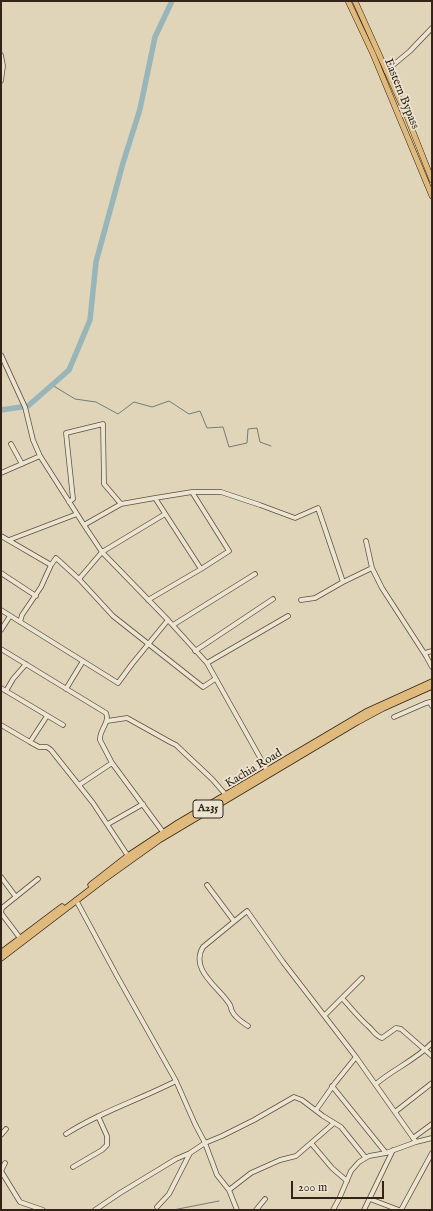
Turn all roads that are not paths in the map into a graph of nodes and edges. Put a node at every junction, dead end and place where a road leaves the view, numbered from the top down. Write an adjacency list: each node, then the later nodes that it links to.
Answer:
1 (348, 1): 8 (main road, Eastern Bypass)
2 (354, 1): 5 (main road, Eastern Bypass)
3 (432, 28): 5 (street)
4 (1, 55): 6 (street)
5 (386, 71): 7 (main road, Eastern Bypass)
6 (1, 78)
7 (432, 180)
8 (432, 196)
9 (1, 355): 11 (street)
10 (10, 444): 12 (street)
11 (40, 456): 12 (street); 16 (street)
12 (22, 464): 13 (street)
13 (1, 473)
14 (192, 492): 15 (street); 27 (street); 31 (street)
15 (155, 498): 17 (street); 19 (street)
16 (69, 502): 17 (street); 18 (street)
17 (121, 504): 20 (street)
18 (77, 514): 20 (street); 22 (street)
19 (165, 514): 24 (street); 27 (street)
20 (84, 525): 24 (street)
21 (1, 536): 22 (street)
22 (9, 540): 25 (street)
23 (366, 541): 26 (street)
24 (102, 552): 30 (street); 35 (street)
25 (51, 565): 30 (street); 32 (street)
26 (372, 568): 31 (street); 37 (street)
27 (201, 569): 35 (street)
28 (1, 573): 32 (street)
29 (255, 574): 44 (street)
30 (79, 579): 46 (street)
31 (343, 582): 36 (street)
32 (36, 596): 39 (street)
33 (395, 598): 37 (street)
34 (273, 599): 48 (street)
35 (148, 600): 42 (street)
36 (301, 600)
37 (390, 601): 50 (street)
38 (1, 610): 41 (street)
39 (22, 615): 41 (street); 43 (street)
40 (288, 616): 52 (street)
41 (11, 617): 43 (street); 45 (street)
42 (168, 620): 44 (street); 46 (street)
43 (20, 622): 51 (street)
44 (173, 625): 48 (street)
45 (1, 630)
46 (148, 644): 51 (street); 55 (street)
47 (1, 649): 53 (street)
48 (195, 650): 52 (street)
49 (432, 651): 50 (street)
50 (424, 653): 54 (street)
51 (83, 661): 59 (street)
52 (207, 663): 55 (street)
53 (26, 664): 59 (street); 60 (street)
54 (432, 668)
55 (215, 679): 70 (street)
56 (432, 682): 68 (highway, Kachia Road / A235)
57 (432, 686): 68 (highway, Kachia Road / A235)
58 (1, 688): 60 (street)
59 (66, 689): 64 (street)
60 (6, 691): 62 (street)
61 (432, 706): 63 (street)
62 (47, 716): 66 (street); 67 (street)
63 (394, 717)
64 (107, 721): 69 (street); 72 (street)
65 (1, 724): 67 (street)
66 (62, 725)
67 (30, 742): 71 (street)
68 (288, 760): 70 (highway, Kachia Road / A235); 81 (highway, Kachia Road / A235)
69 (112, 763): 71 (street); 73 (street)
70 (267, 770): 72 (highway, Kachia Road / A235)
71 (79, 785): 74 (street)
72 (226, 794): 75 (highway, Kachia Road / A235)
73 (143, 804): 74 (street); 75 (street)
74 (108, 824): 76 (street)
75 (163, 832): 76 (highway, Kachia Road / A235)
76 (128, 856): 83 (highway, Kachia Road / A235)
77 (1, 877): 80 (street)
78 (38, 879): 80 (street)
79 (207, 885): 82 (street)
80 (16, 897): 83 (street)
81 (76, 900): 85 (highway, Kachia Road / A235); 94 (street)
82 (234, 921): 88 (street); 89 (street)
83 (20, 938): 84 (highway, Kachia Road / A235)
84 (1, 953)
85 (1, 958)
86 (362, 978): 87 (street)
87 (342, 998): 88 (street); 91 (street)
88 (325, 1015): 93 (street)
89 (248, 1026)
90 (432, 1043): 91 (street)
91 (425, 1050): 92 (street); 96 (street)
92 (432, 1056)
93 (356, 1057): 96 (street); 97 (street)
94 (176, 1081): 100 (street); 109 (street)
95 (432, 1082): 99 (street)
96 (376, 1084): 99 (street)
97 (332, 1086): 98 (street); 113 (street)
98 (316, 1110): 101 (street); 109 (street)
99 (395, 1112): 106 (street)
100 (98, 1116): 104 (street); 117 (street)
101 (334, 1123): 110 (street); 115 (street)
102 (432, 1124): 106 (street)
103 (6, 1129): 105 (street)
104 (66, 1134)
105 (1, 1135)
106 (413, 1138): 108 (street)
107 (432, 1138): 108 (street)
108 (416, 1142): 111 (street)
109 (205, 1143): 112 (street); 120 (street)
110 (311, 1143): 119 (street); 120 (street)
111 (393, 1150): 113 (street); 122 (street)
112 (190, 1153): 123 (street); 125 (street)
113 (386, 1153): 115 (street)
114 (432, 1154): 130 (street)
115 (365, 1157): 119 (street)
116 (5, 1163): 118 (street)
117 (73, 1167)
118 (1, 1171): 124 (street)
119 (347, 1181): 128 (street)
120 (228, 1190): 126 (street)
121 (265, 1199): 127 (street)
122 (370, 1199): 129 (street); 130 (street)
123 (157, 1207)
124 (43, 1210)
125 (95, 1210)
126 (237, 1210)
127 (256, 1210)
128 (333, 1210)
129 (364, 1210)
130 (400, 1210)

